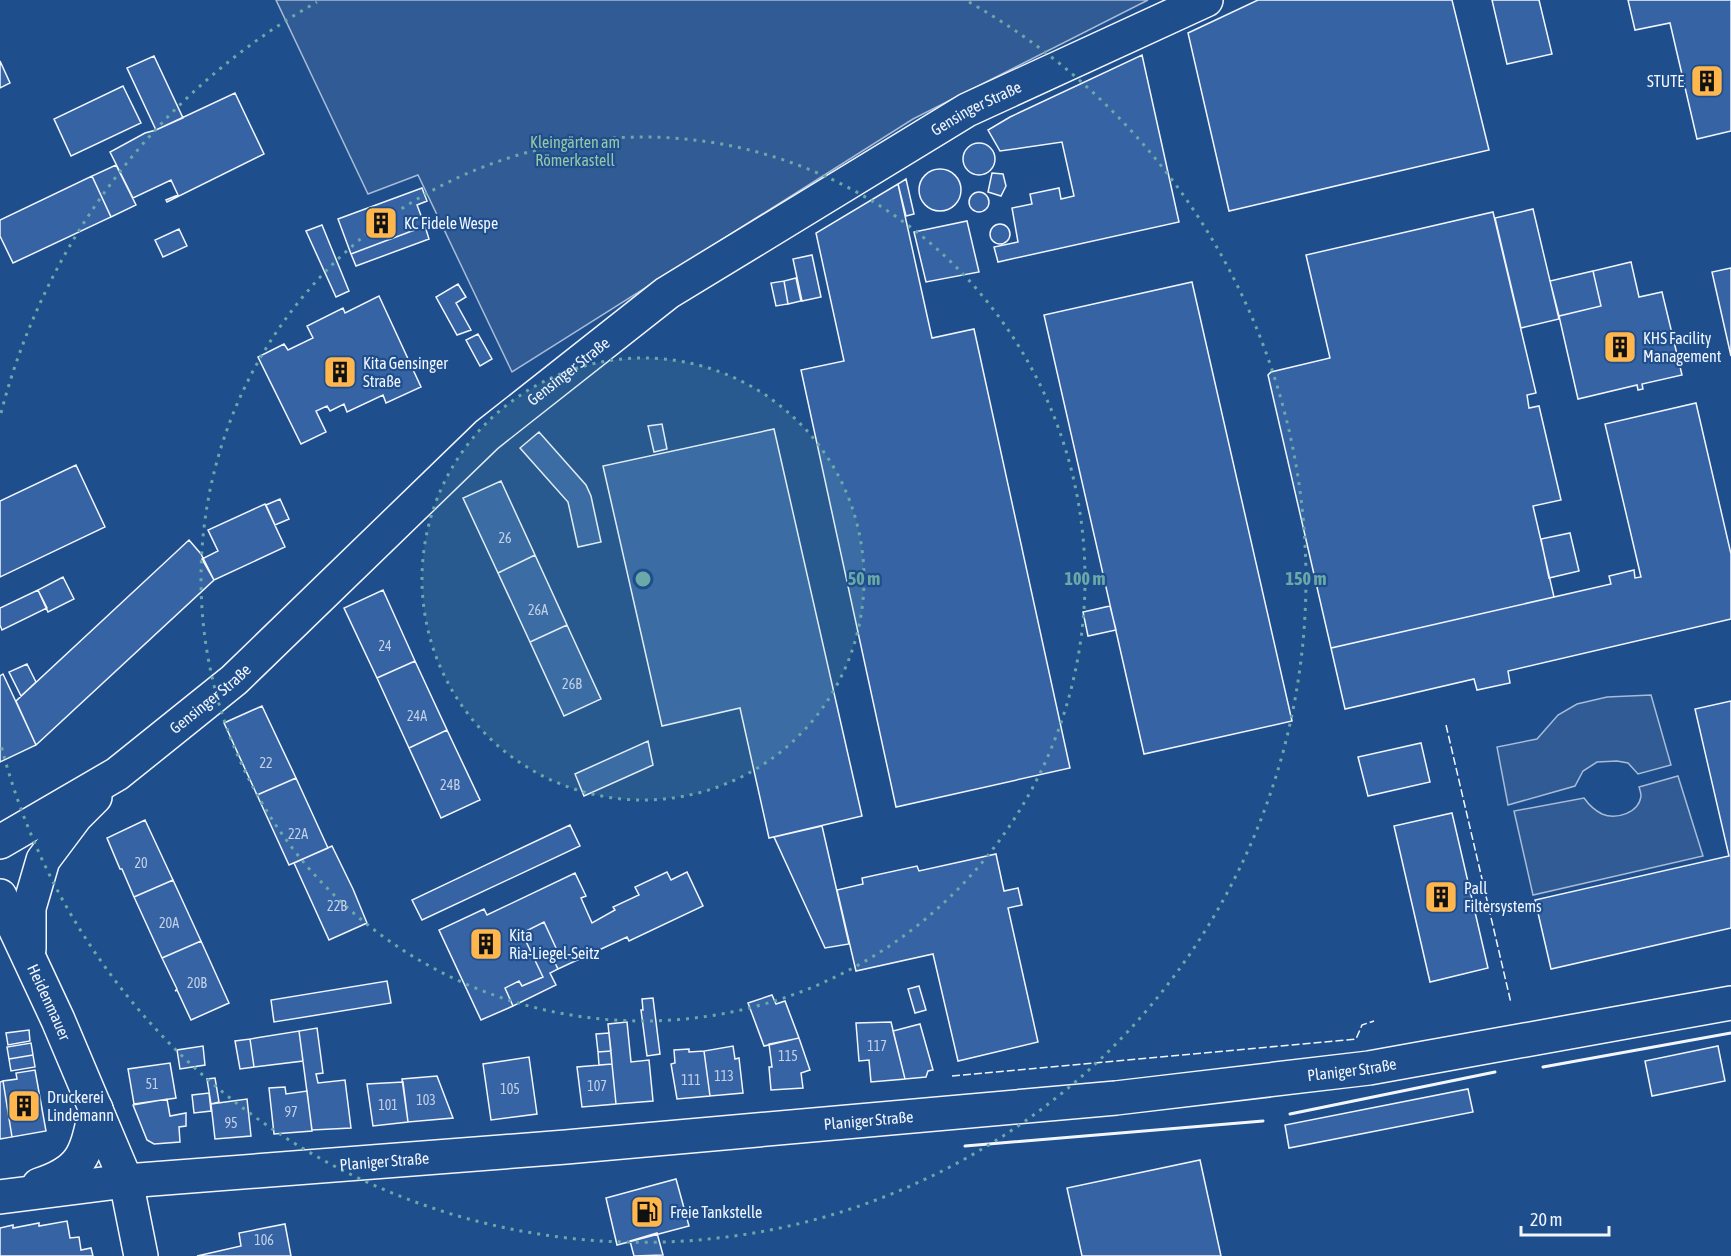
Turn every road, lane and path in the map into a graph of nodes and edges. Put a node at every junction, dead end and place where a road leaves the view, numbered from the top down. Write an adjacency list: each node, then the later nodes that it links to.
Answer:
1 (1206, 0): 2 (street, Gensinger Straße)
2 (117, 774): 3 (street, Gensinger Straße); 5 (street)
3 (0, 842)
4 (0, 896): 5 (street, Heidenmauer)
5 (30, 960): 7 (street, Heidenmauer)
6 (1731, 1003): 8 (street, Planiger Straße)
7 (96, 1109): 8 (street, Heidenmauer); 9 (street)
8 (126, 1181): 9 (street, Planiger Straße); 10 (street, Heidenmauer)
9 (3, 1197)
10 (141, 1256)

